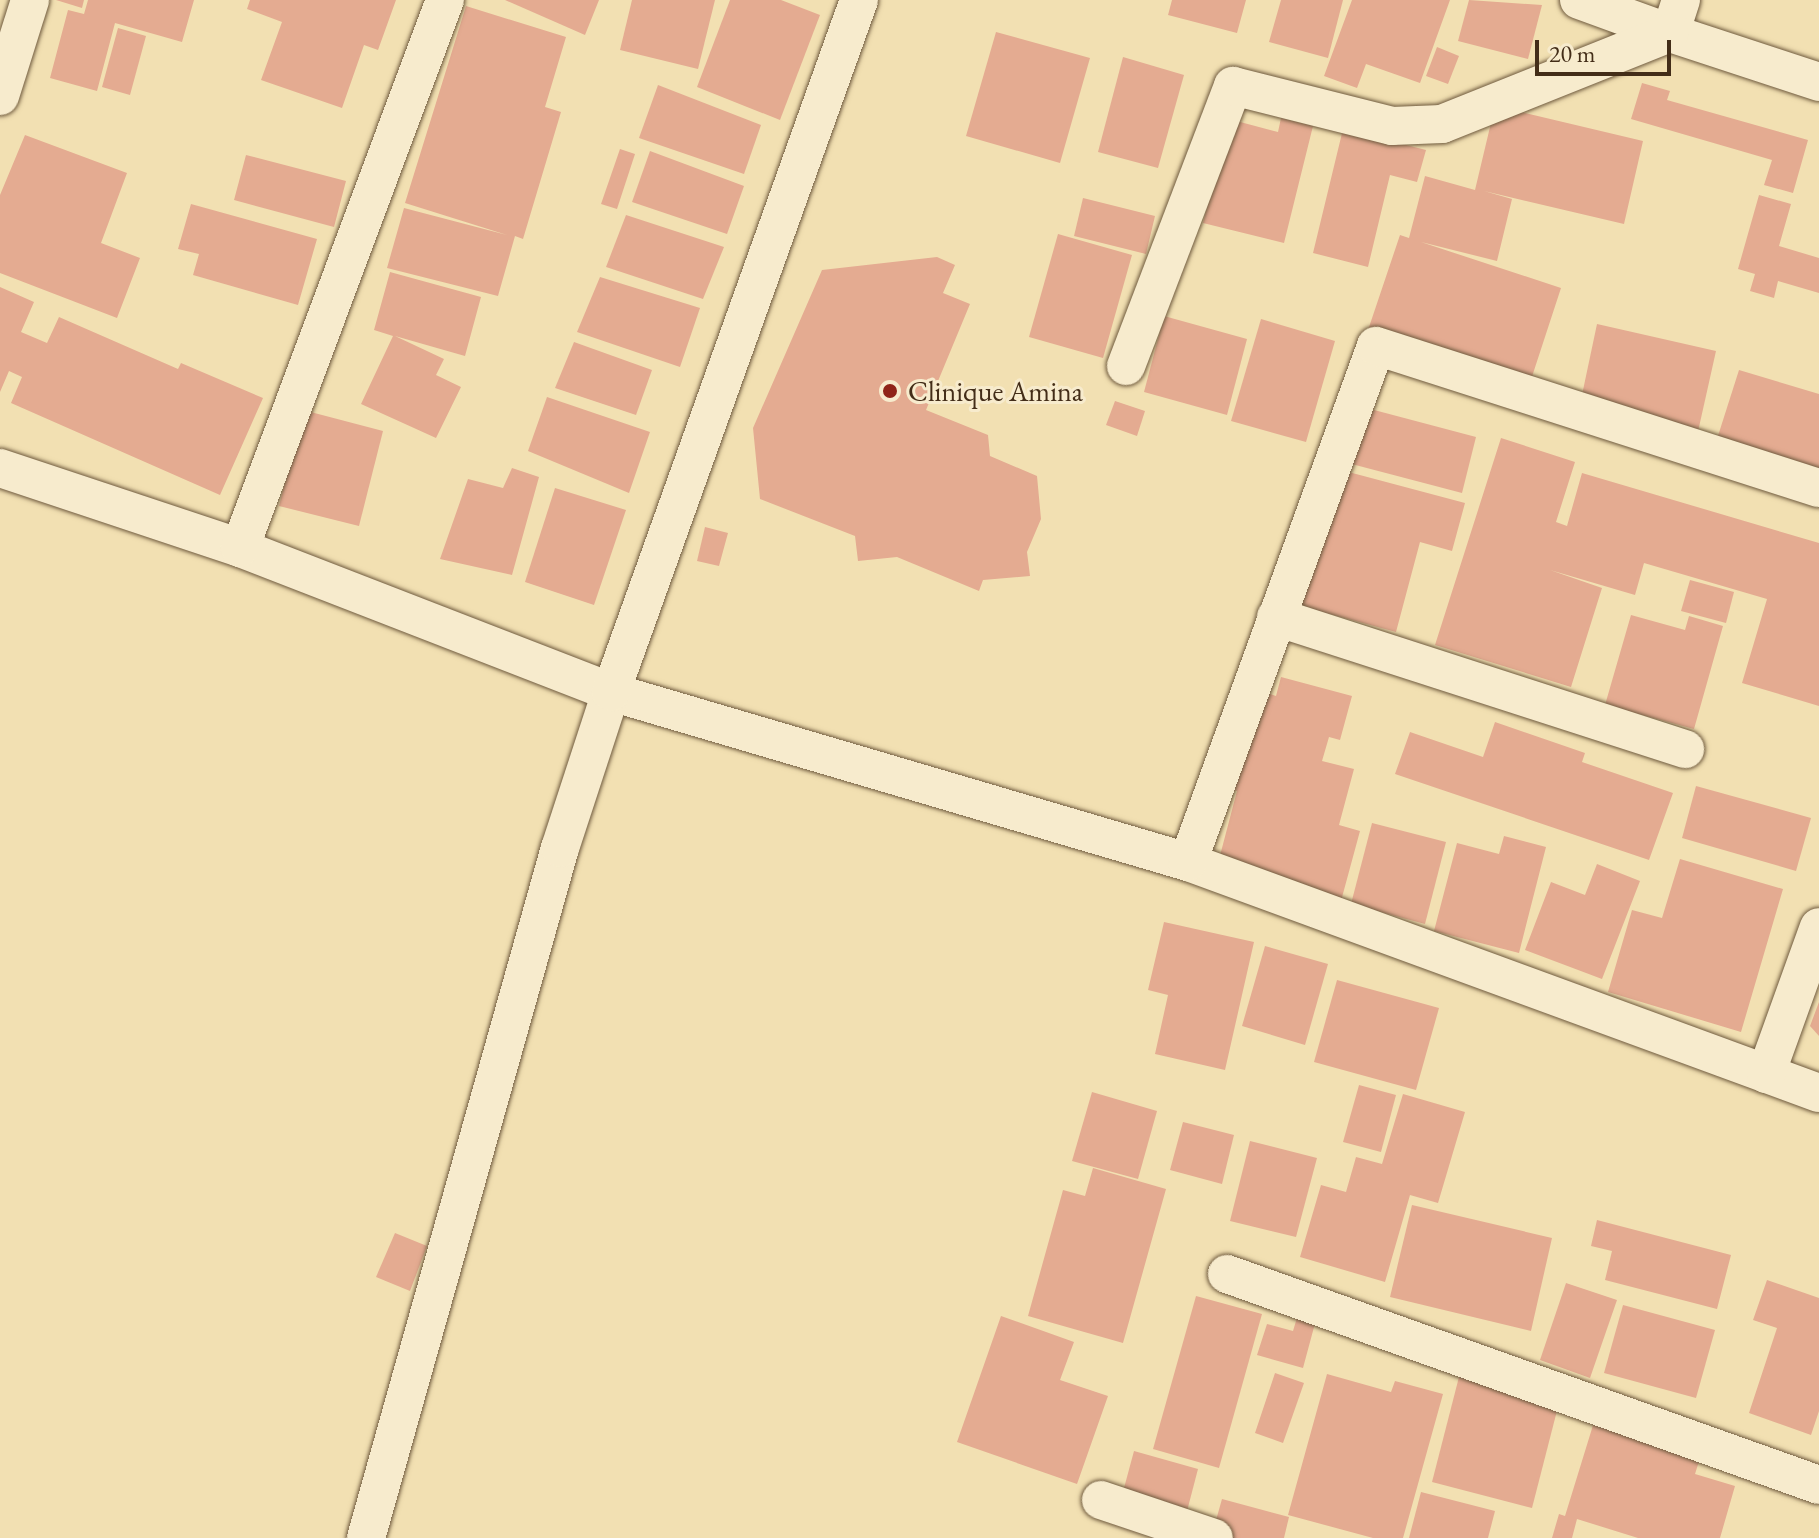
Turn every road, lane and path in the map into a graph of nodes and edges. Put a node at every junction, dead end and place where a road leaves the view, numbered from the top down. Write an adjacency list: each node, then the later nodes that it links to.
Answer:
1 (30, 0): 7 (street)
2 (445, 0): 11 (street)
3 (859, 0): 13 (street)
4 (1579, 0): 5 (street)
5 (1676, 16): 6 (street); 8 (street)
6 (1819, 82)
7 (0, 96)
8 (1126, 366)
9 (0, 468): 11 (street)
10 (1819, 488): 12 (street)
11 (240, 548): 13 (street)
12 (1276, 617): 14 (street); 15 (street)
13 (611, 692): 15 (street); 22 (street)
14 (1685, 749)
15 (1188, 862): 17 (street)
16 (1819, 927): 17 (street)
17 (1766, 1074): 18 (street)
18 (1819, 1093)
19 (1227, 1274): 20 (street)
20 (1819, 1485)
21 (1101, 1500): 23 (street)
22 (366, 1538)
23 (1214, 1538)

